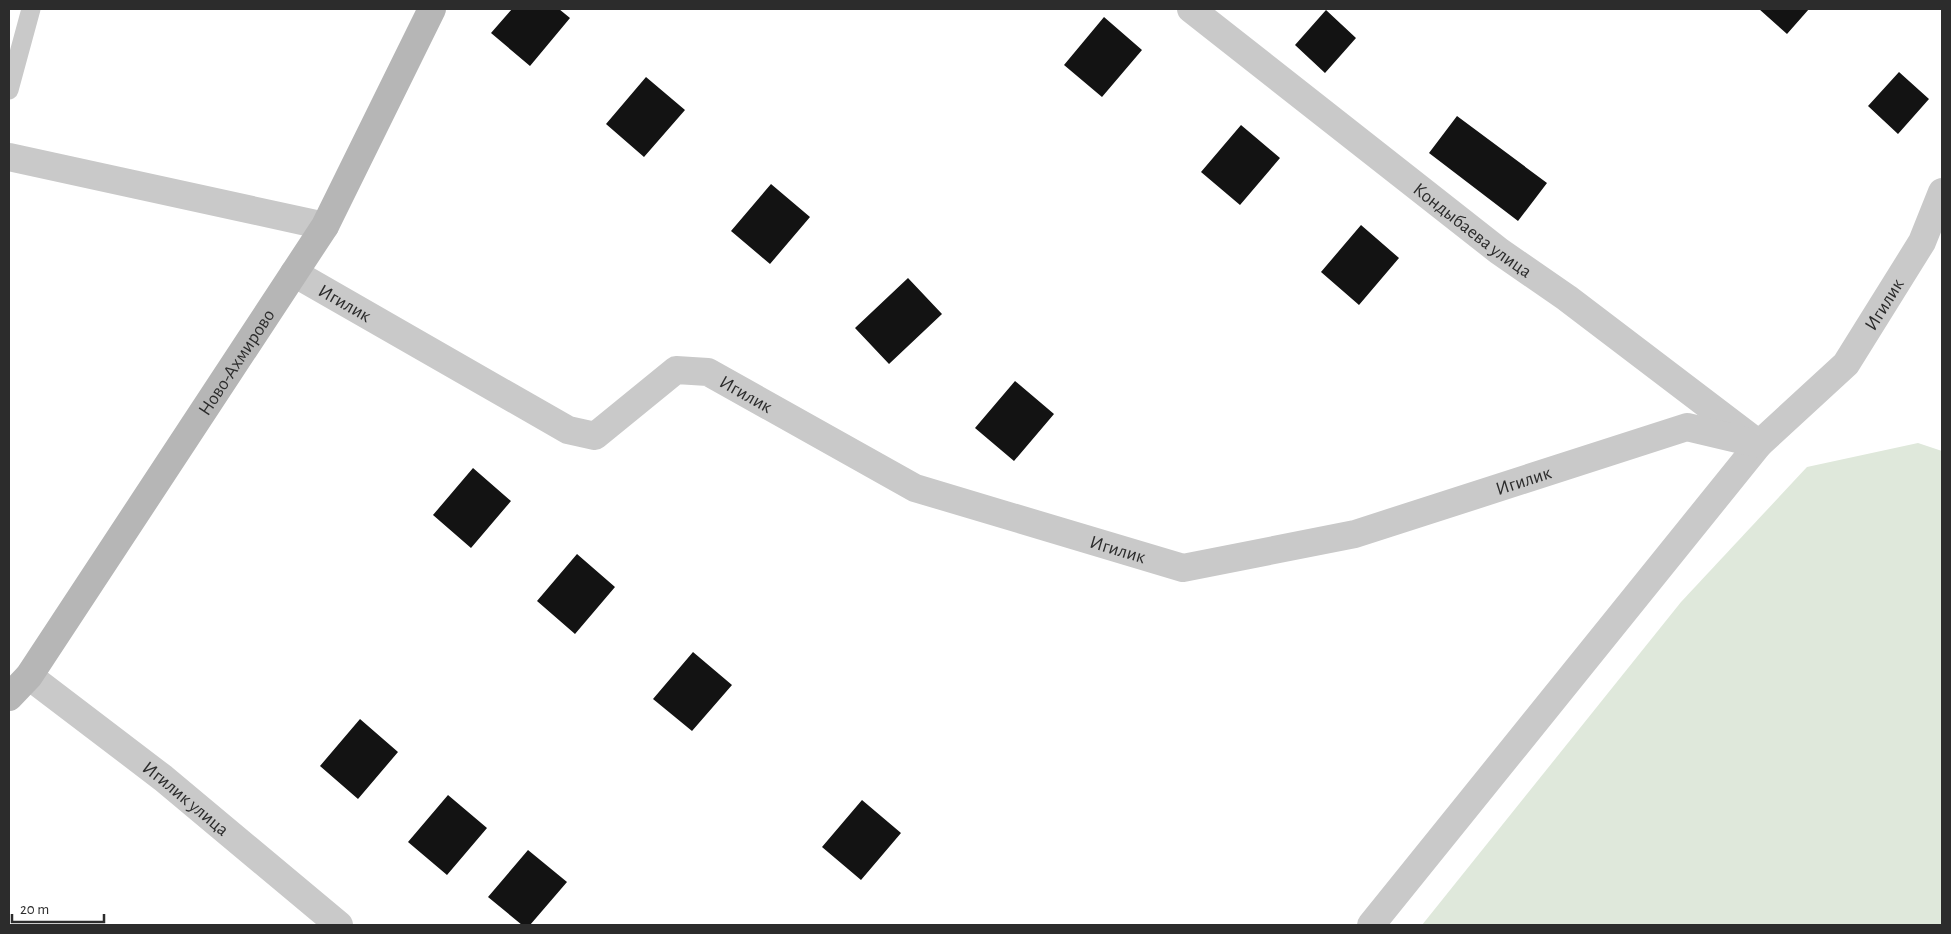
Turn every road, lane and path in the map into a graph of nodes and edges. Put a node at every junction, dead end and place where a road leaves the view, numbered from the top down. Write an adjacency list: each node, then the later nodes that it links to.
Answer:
1 (31, 9): 4 (lane)
2 (432, 9): 7 (street, Ново-Ахмирово)
3 (1191, 9): 9 (street, Кондыбаева улица)
4 (9, 90)
5 (9, 157): 7 (street)
6 (1942, 192): 9 (street, Игилик)
7 (325, 226): 8 (street, Ново-Ахмирово)
8 (294, 273): 9 (street, Игилик); 10 (street, Ново-Ахмирово)
9 (1759, 444): 13 (street)
10 (29, 676): 11 (street, Ново-Ахмирово); 12 (street, Игилик улица)
11 (9, 697)
12 (340, 925)
13 (1372, 925)

